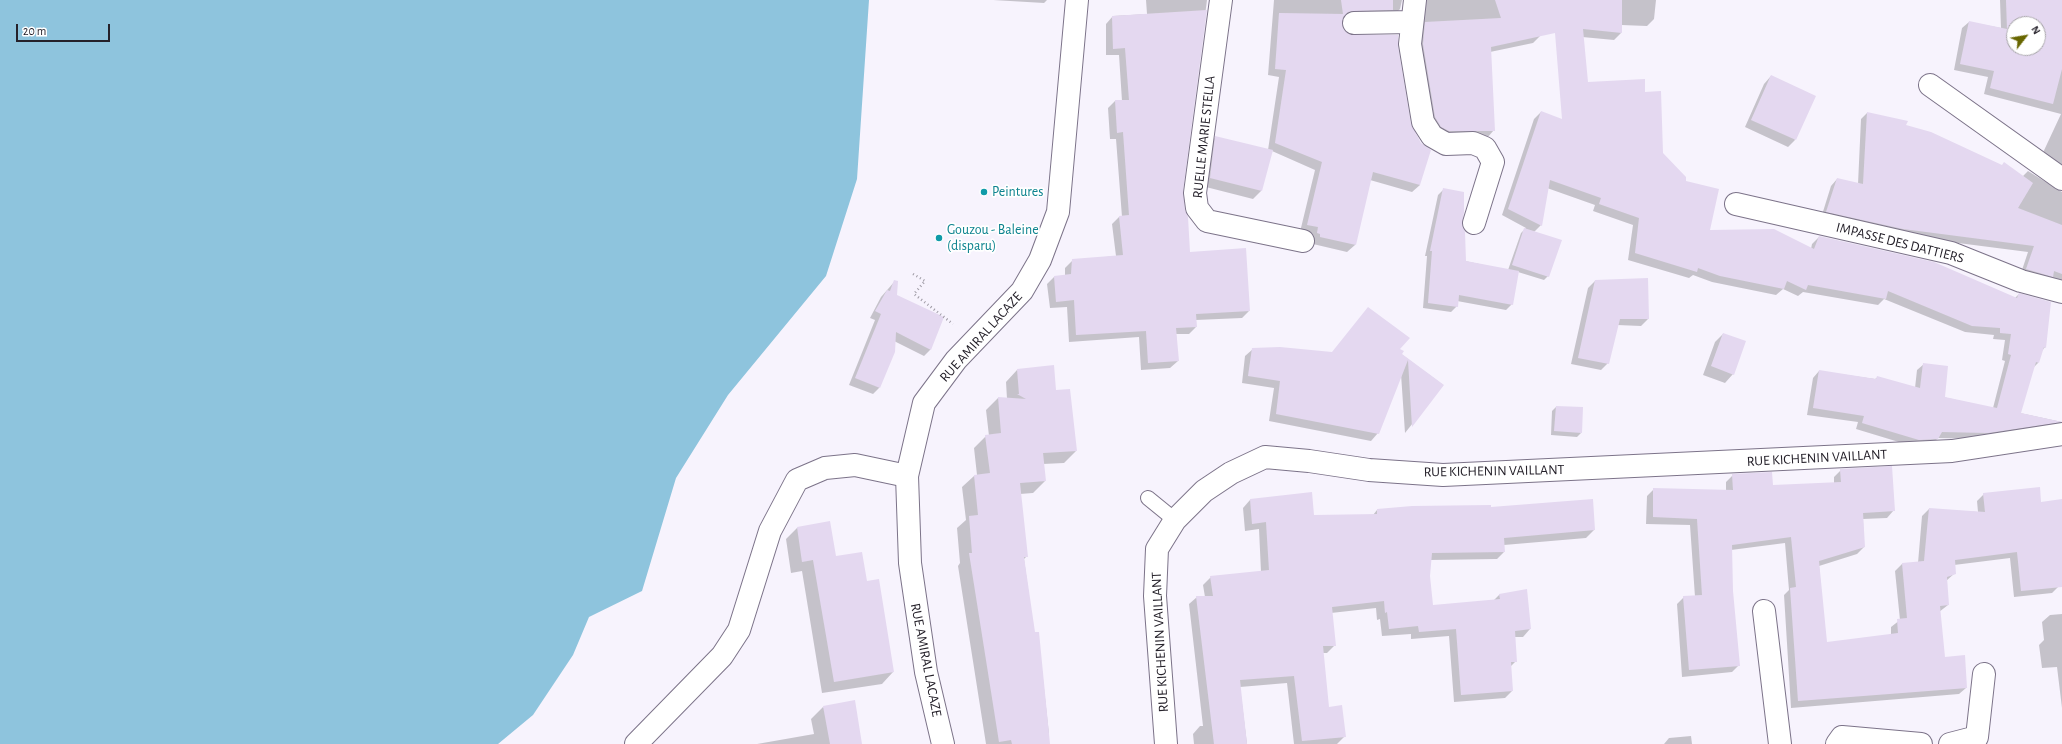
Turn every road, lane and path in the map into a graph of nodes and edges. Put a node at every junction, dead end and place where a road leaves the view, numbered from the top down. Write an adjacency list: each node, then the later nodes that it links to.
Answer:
1 (1077, 0): 13 (street, RUE AMIRAL LACAZE)
2 (1221, 0): 10 (street, RUELLE MARIE STELLA)
3 (1415, 0): 4 (street)
4 (1412, 22): 5 (street); 9 (street)
5 (1354, 23)
6 (1930, 85): 7 (street)
7 (2062, 179)
8 (1736, 204): 12 (street, IMPASSE DES DATTIERS)
9 (1474, 223)
10 (1303, 241)
11 (913, 274): 13 (path)
12 (2062, 292)
13 (974, 341): 15 (street, RUE AMIRAL LACAZE)
14 (2062, 434): 17 (street, RUE KICHENIN VAILLANT)
15 (907, 476): 20 (street); 21 (street, RUE AMIRAL LACAZE)
16 (1148, 498): 17 (lane)
17 (1175, 520): 22 (street, RUE KICHENIN VAILLANT)
18 (1764, 611): 23 (street)
19 (1984, 674): 26 (street)
20 (636, 744)
21 (943, 744)
22 (1166, 744)
23 (1780, 744)
24 (1837, 744): 25 (street)
25 (1921, 744)
26 (1950, 744)

